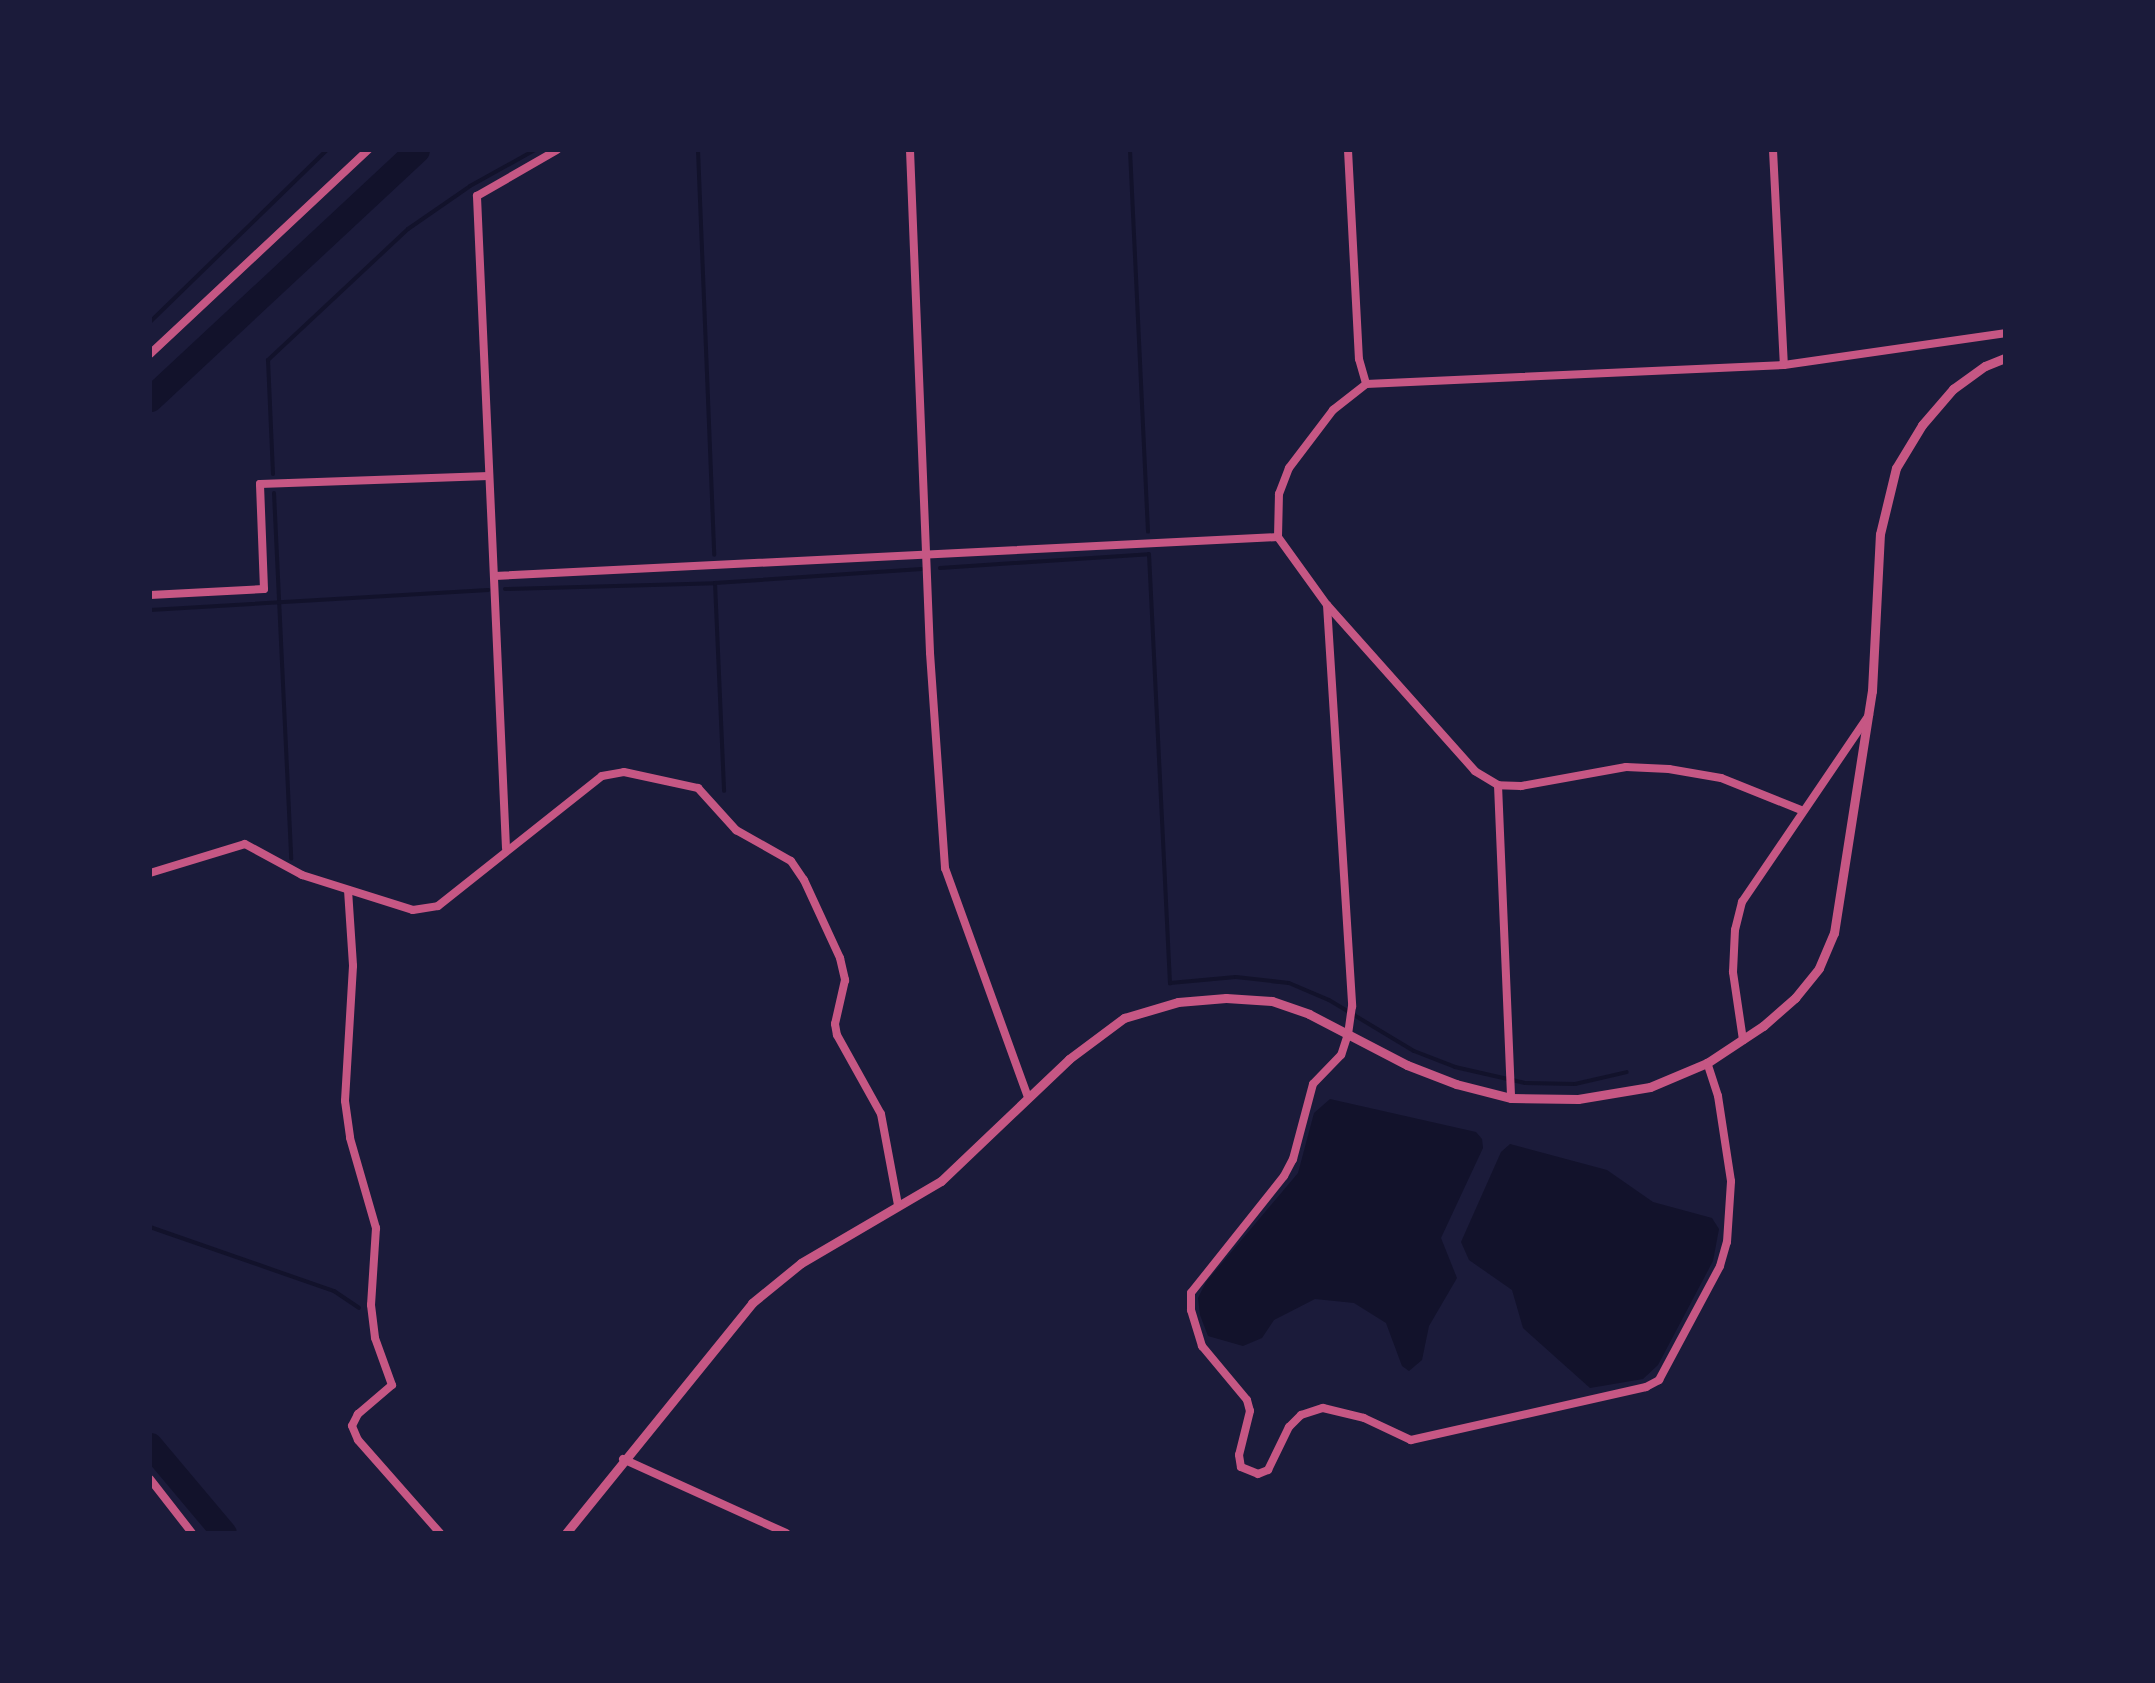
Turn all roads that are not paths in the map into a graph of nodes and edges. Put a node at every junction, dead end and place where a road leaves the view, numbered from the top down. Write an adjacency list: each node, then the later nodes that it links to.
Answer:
1 (368, 150): 7 (street)
2 (557, 150): 11 (street)
3 (910, 150): 13 (street)
4 (1348, 150): 10 (street)
5 (1773, 150): 9 (street)
6 (2005, 333): 9 (street)
7 (150, 354)
8 (2005, 358): 17 (street)
9 (1784, 365): 10 (street)
10 (1366, 384): 12 (street)
11 (488, 476): 14 (street); 15 (street)
12 (1278, 537): 13 (street); 16 (street)
13 (927, 554): 14 (street); 26 (street)
14 (495, 576): 20 (street)
15 (150, 595)
16 (1328, 605): 18 (street); 23 (street)
17 (1869, 715): 19 (street); 24 (street)
18 (1498, 784): 19 (street); 27 (street)
19 (1801, 810): 24 (street)
20 (506, 848): 22 (street); 28 (street)
21 (150, 873): 22 (street)
22 (348, 890): 32 (street)
23 (1348, 1034): 25 (street); 26 (street); 27 (street)
24 (1743, 1040): 25 (street)
25 (1707, 1063): 27 (street)
26 (1028, 1097): 28 (street)
27 (1511, 1098)
28 (898, 1205): 29 (street)
29 (623, 1459): 33 (street); 34 (street)
30 (150, 1479): 31 (street)
31 (192, 1533)
32 (440, 1533)
33 (566, 1533)
34 (786, 1533)

